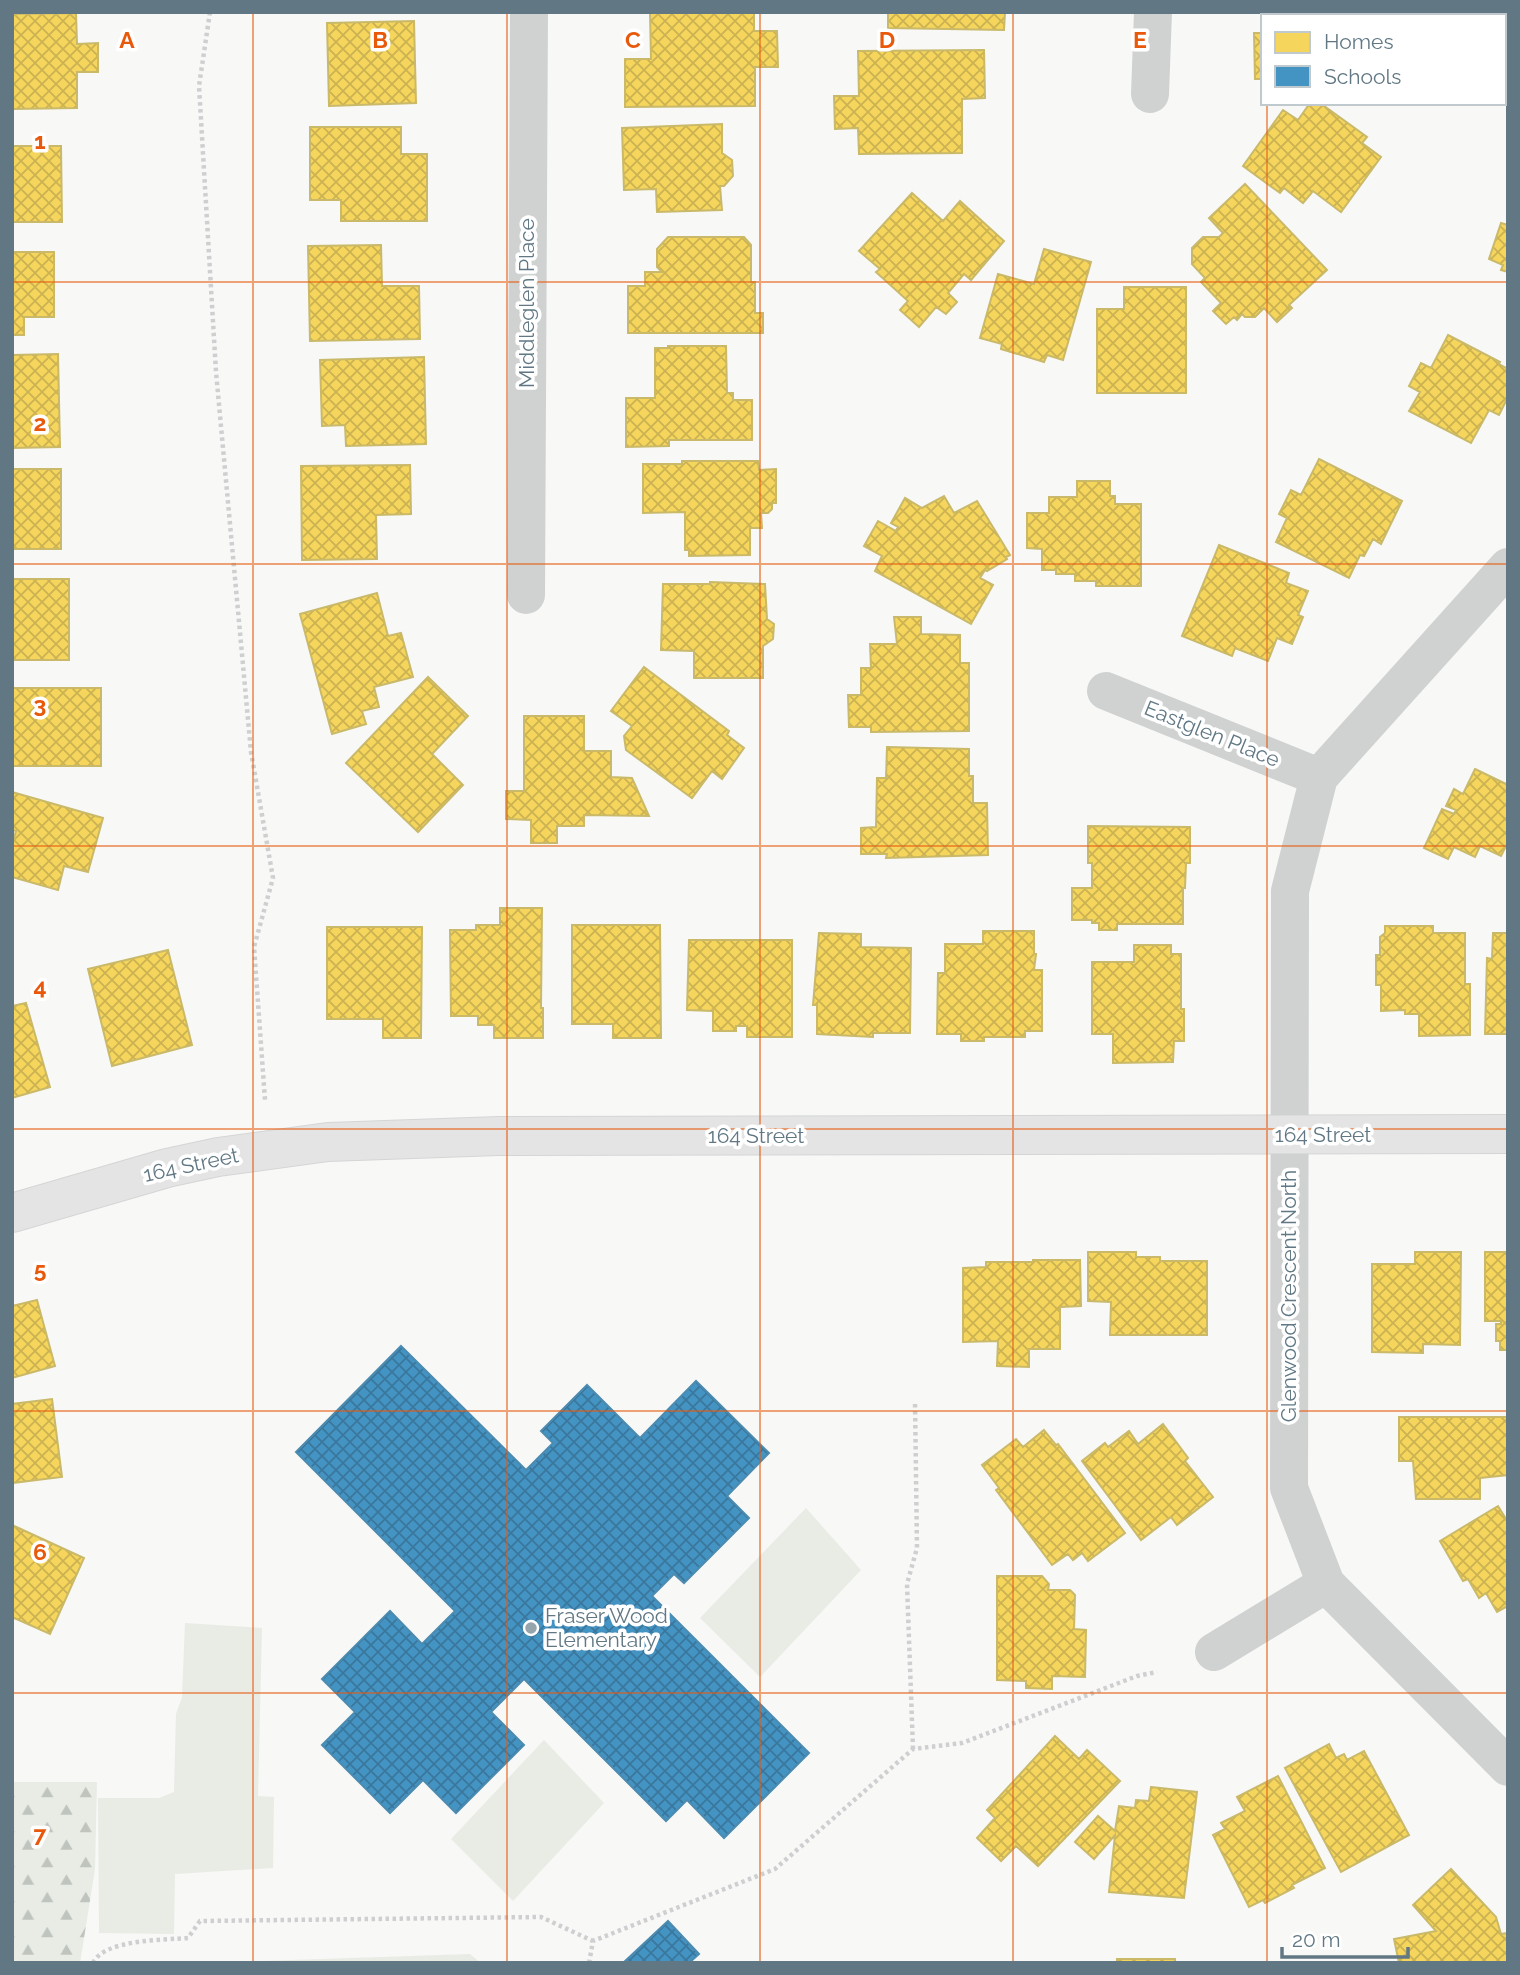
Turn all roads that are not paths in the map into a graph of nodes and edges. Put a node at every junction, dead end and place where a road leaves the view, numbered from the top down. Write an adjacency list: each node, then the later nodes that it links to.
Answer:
1 (529, 12): 5 (street, Middleglen Place)
2 (1153, 12): 3 (street)
3 (1150, 94)
4 (1508, 567): 7 (street, Glenwood Crescent North)
5 (526, 595)
6 (1105, 691): 7 (street, Eastglen Place)
7 (1319, 777): 9 (street, Glenwood Crescent North)
8 (1508, 1134): 9 (street, 164 Street)
9 (1289, 1135): 10 (street, 164 Street); 11 (street, Glenwood Crescent North)
10 (12, 1213)
11 (1326, 1584): 12 (street); 13 (street, Glenwood Crescent North)
12 (1214, 1652)
13 (1508, 1768)

